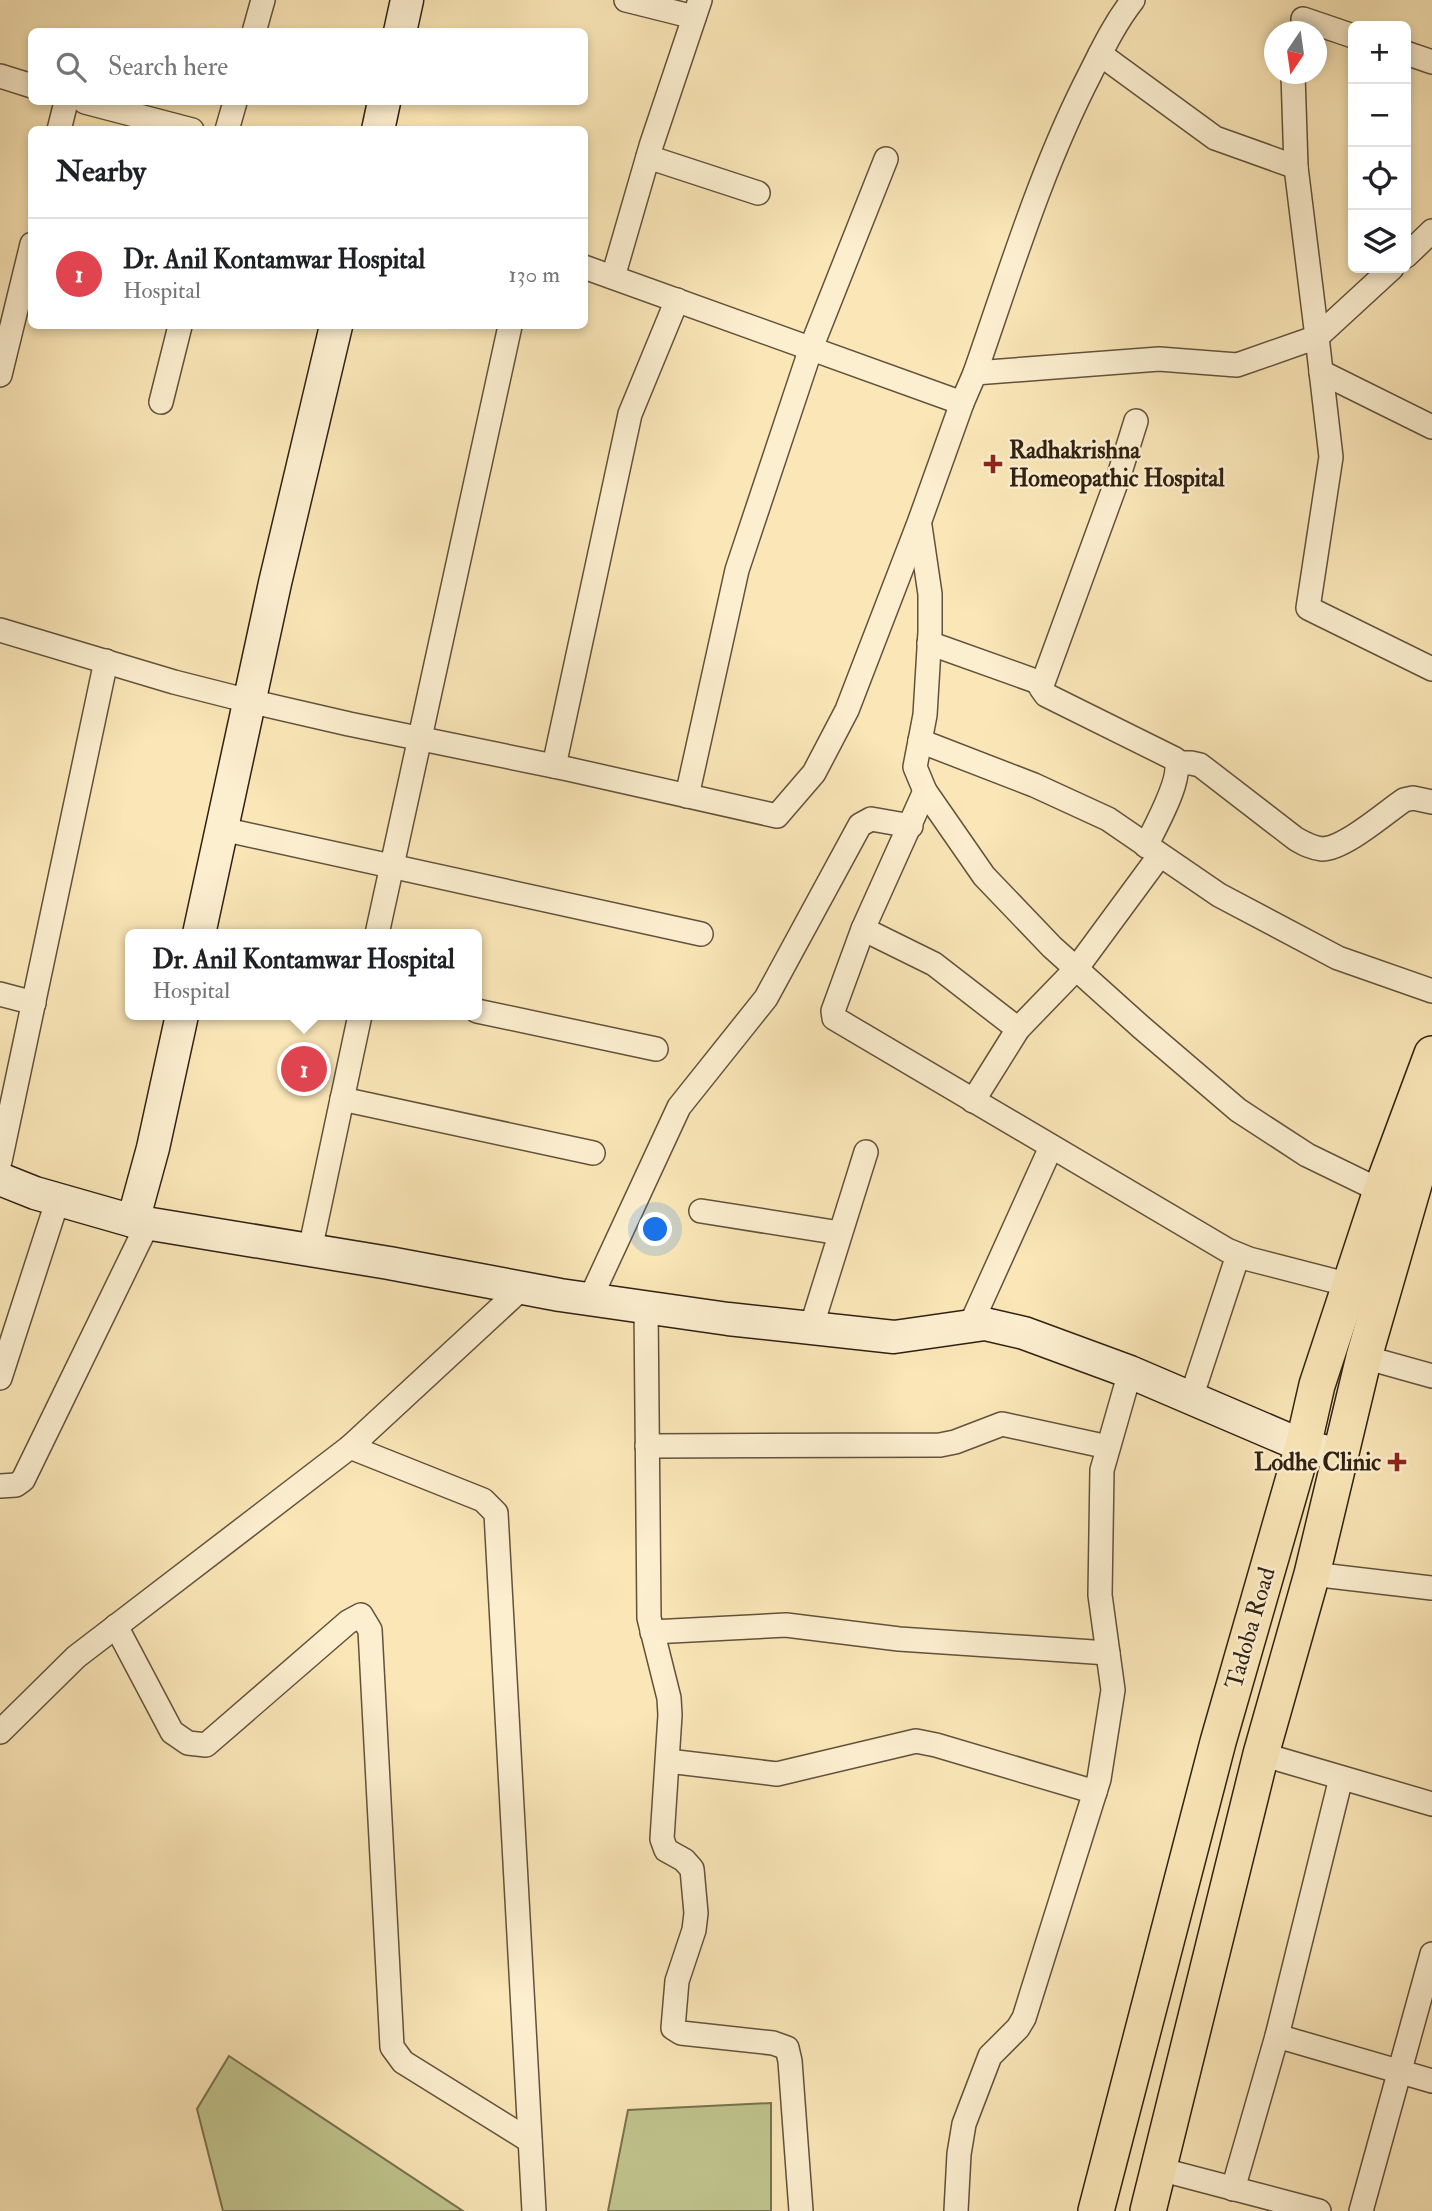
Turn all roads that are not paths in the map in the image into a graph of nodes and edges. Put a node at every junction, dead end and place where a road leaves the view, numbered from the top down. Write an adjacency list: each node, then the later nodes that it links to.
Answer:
1 (262, 0): 7 (street)
2 (407, 0): 8 (street)
3 (626, 0): 5 (street)
4 (1133, 0): 10 (street)
5 (697, 8): 24 (street)
6 (1303, 17): 9 (street)
7 (255, 28)
8 (401, 28)
9 (1348, 34)
10 (1100, 54): 26 (street); 39 (street)
11 (1411, 55): 12 (street)
12 (1432, 62)
13 (0, 76): 15 (street)
14 (1293, 84): 26 (street)
15 (28, 85)
16 (65, 105): 20 (street)
17 (96, 105): 21 (street)
18 (234, 105): 22 (street)
19 (383, 105): 23 (street)
20 (60, 126)
21 (177, 126)
22 (228, 126)
23 (379, 126)
24 (648, 157): 27 (street); 31 (street)
25 (886, 159): 37 (street)
26 (1296, 167): 36 (street)
27 (758, 193)
28 (28, 260): 40 (street)
29 (588, 268): 31 (street)
30 (1387, 273): 36 (street)
31 (613, 277): 32 (street)
32 (677, 300): 37 (street); 55 (street)
33 (179, 329): 41 (street)
34 (335, 329): 51 (street)
35 (509, 329): 52 (street)
36 (1317, 337): 38 (street); 39 (street)
37 (811, 348): 42 (street); 57 (street)
38 (1321, 372): 44 (street); 49 (street)
39 (975, 373): 42 (street)
40 (0, 375)
41 (161, 402)
42 (962, 403): 45 (street)
43 (1136, 421): 50 (street)
44 (1432, 427)
45 (919, 523): 47 (street); 57 (street)
46 (0, 630): 48 (street)
47 (929, 643): 50 (street); 53 (street)
48 (106, 661): 51 (street); 70 (street)
49 (1432, 669)
50 (1041, 683): 54 (street)
51 (249, 701): 52 (street); 60 (street)
52 (418, 738): 55 (street); 62 (street)
53 (920, 741): 56 (street); 61 (street)
54 (1178, 763): 58 (street); 61 (street)
55 (554, 766): 57 (street)
56 (925, 791): 59 (street); 67 (street)
57 (687, 796)
58 (1432, 802)
59 (911, 826): 65 (street); 94 (street)
60 (222, 829): 62 (street); 63 (street)
61 (1153, 851): 67 (street); 68 (street)
62 (392, 864): 64 (street); 66 (street)
63 (200, 929)
64 (378, 929)
65 (863, 929): 74 (street); 78 (street)
66 (701, 934)
67 (1076, 969): 74 (street); 85 (street)
68 (1432, 991)
69 (0, 994): 70 (street)
70 (34, 1003): 83 (street)
71 (482, 1012): 75 (street)
72 (181, 1020): 88 (street)
73 (359, 1020): 77 (street)
74 (1018, 1029): 78 (street)
75 (656, 1049)
76 (1432, 1054): 85 (main road, Tadoba Road)
77 (342, 1099): 82 (street); 90 (street)
78 (973, 1101): 80 (street)
79 (1432, 1122): 98 (main road, Tadoba Road)
80 (1051, 1147): 91 (street); 96 (street)
81 (866, 1152): 89 (street)
82 (593, 1153)
83 (0, 1161)
84 (0, 1179): 86 (street)
85 (1381, 1191): 92 (main road, Tadoba Road)
86 (58, 1199): 88 (street); 101 (street)
87 (701, 1211): 89 (street)
88 (141, 1222): 90 (street); 108 (street)
89 (841, 1233): 97 (street)
90 (310, 1250): 93 (street)
91 (1238, 1255): 92 (street); 102 (street)
92 (1350, 1285): 104 (main road, Tadoba Road)
93 (522, 1288): 94 (street); 105 (street)
94 (590, 1299): 95 (street)
95 (646, 1307): 97 (street); 103 (street)
96 (970, 1326): 97 (street); 99 (street)
97 (811, 1328)
98 (1364, 1357): 100 (street); 107 (main road, Tadoba Road)
99 (1130, 1372): 102 (street); 106 (street)
100 (1432, 1376)
101 (0, 1378)
102 (1191, 1398): 104 (street)
103 (648, 1446): 106 (street); 112 (street)
104 (1303, 1446): 107 (street); 130 (main road, Tadoba Road)
105 (350, 1447): 111 (street); 124 (street)
106 (1108, 1447): 113 (street)
107 (1340, 1455): 109 (main road, Tadoba Road)
108 (0, 1486)
109 (1312, 1574): 110 (street); 115 (main road, Tadoba Road)
110 (1432, 1588)
111 (116, 1626): 114 (street); 124 (street)
112 (652, 1632): 113 (street); 116 (street)
113 (1108, 1653): 118 (street)
114 (0, 1732)
115 (1261, 1754): 117 (street); 125 (main road, Tadoba Road)
116 (668, 1761): 118 (street); 128 (street)
117 (1341, 1778): 119 (street); 121 (street)
118 (1095, 1792): 129 (street)
119 (1432, 1804)
120 (1432, 1955): 122 (street)
121 (1276, 2036): 122 (street); 126 (street)
122 (1398, 2071): 123 (street); 133 (street)
123 (1432, 2081)
124 (530, 2141): 127 (street)
125 (1159, 2169): 126 (street); 131 (main road, Tadoba Road)
126 (1233, 2189): 132 (street)
127 (534, 2211)
128 (801, 2211)
129 (956, 2211)
130 (1097, 2211)
131 (1148, 2211)
132 (1319, 2211)
133 (1361, 2211)

